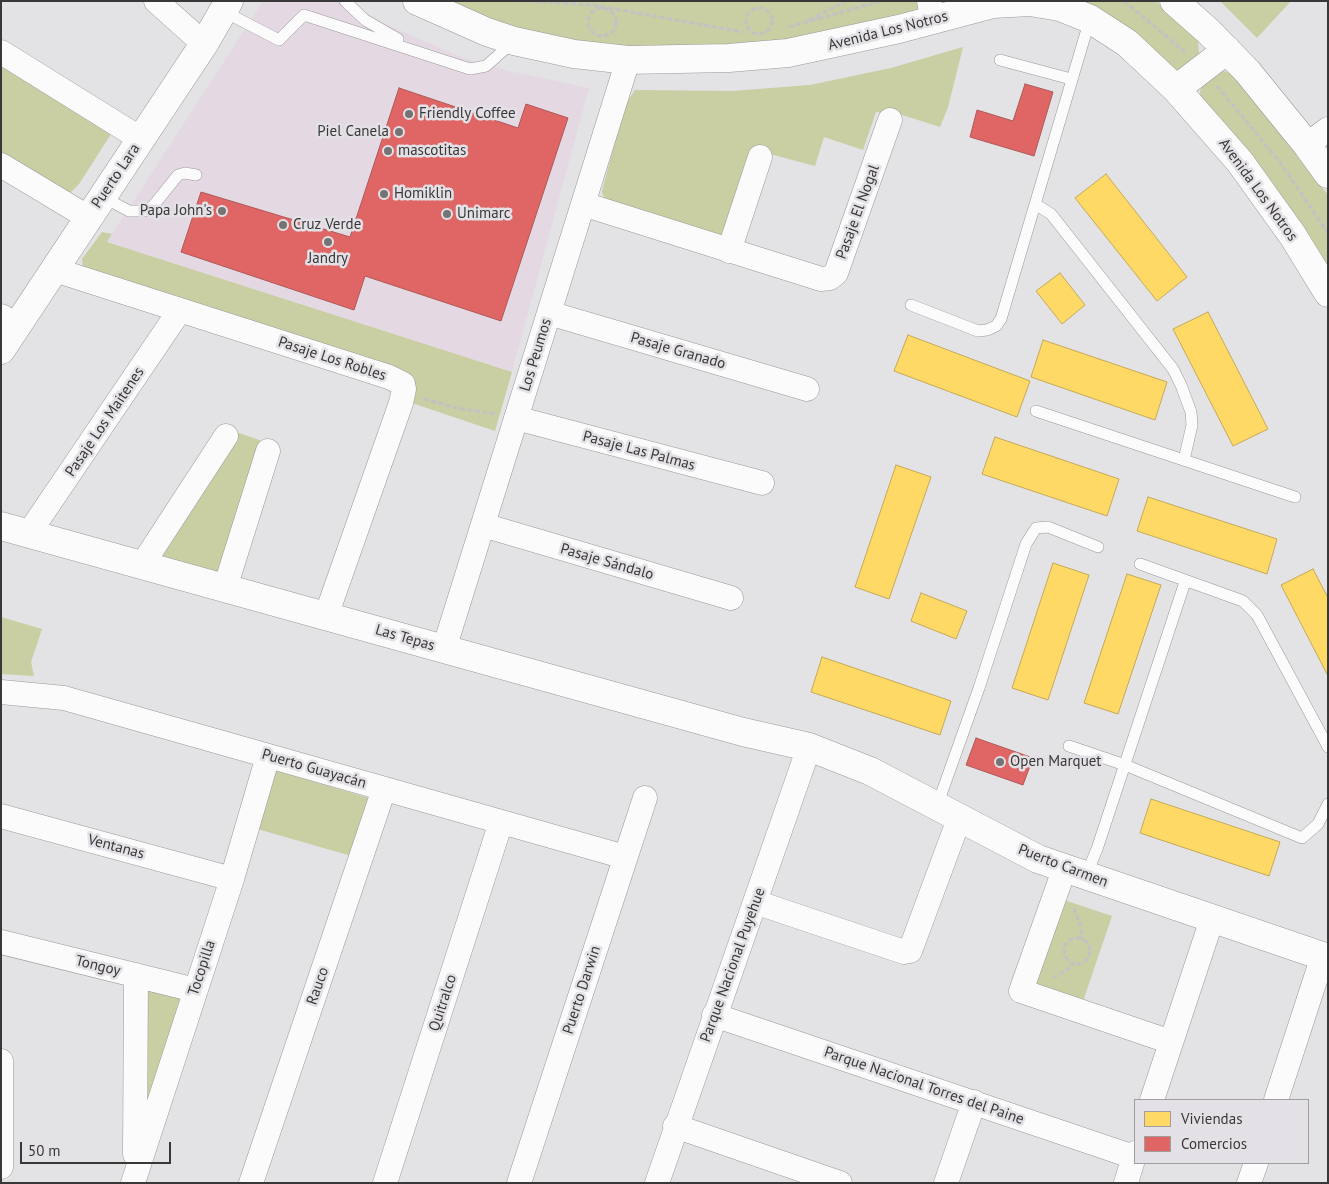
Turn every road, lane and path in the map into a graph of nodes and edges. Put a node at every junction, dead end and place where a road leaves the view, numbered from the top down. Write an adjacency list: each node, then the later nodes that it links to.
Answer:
1 (156, 1): 18 (street)
2 (345, 1): 19 (lane)
3 (417, 1): 17 (street, Avenida Los Notros)
4 (526, 1): 10 (path)
5 (846, 1): 13 (path)
6 (881, 1): 13 (path)
7 (1124, 1): 24 (path)
8 (1174, 1): 20 (street)
9 (226, 6): 18 (street, Puerto Lara); 19 (lane)
10 (604, 7): 10 (path); 16 (path)
11 (931, 11): 12 (street, Avenida Los Notros); 22 (street, Avenida Los Notros)
12 (1090, 19): 25 (lane); 26 (street, Avenida Los Notros)
13 (802, 23): 14 (path)
14 (784, 28)
15 (776, 30): 16 (path)
16 (758, 33): 16 (path)
17 (514, 41): 19 (lane); 22 (street, Avenida Los Notros)
18 (204, 44): 29 (street, Puerto Lara)
19 (403, 46)
20 (1227, 50): 24 (street); 28 (street)
21 (1, 52): 29 (street)
22 (628, 60): 34 (street, Los Peumos)
23 (1000, 60): 25 (lane)
24 (1202, 69): 26 (street); 37 (path)
25 (1071, 79): 35 (lane)
26 (1176, 89): 40 (street, Avenida Los Notros)
27 (890, 120): 38 (street, Pasaje El Nogal)
28 (1317, 137): 32 (street)
29 (141, 139): 36 (street, Puerto Lara)
30 (760, 157): 38 (street)
31 (1, 165): 36 (street)
32 (1328, 174)
33 (196, 175): 36 (lane)
34 (583, 204): 38 (street); 43 (street, Los Peumos)
35 (1035, 204): 41 (lane); 52 (lane)
36 (96, 207): 39 (street, Puerto Lara)
37 (1328, 233)
38 (729, 251)
39 (55, 270): 42 (street, Pasaje Los Robles); 44 (street, Puerto Lara)
40 (1328, 292)
41 (911, 305)
42 (180, 310): 46 (street, Pasaje Los Robles); 57 (street, Pasaje Los Maitenes)
43 (549, 313): 47 (street, Pasaje Granado); 49 (street, Los Peumos)
44 (9, 321): 45 (street, Puerto Lara)
45 (1, 350)
46 (404, 389): 49 (path); 64 (street, Pasaje Los Robles)
47 (807, 389)
48 (1036, 411): 52 (lane)
49 (516, 418): 53 (street, Pasaje Las Palmas); 55 (street, Los Peumos)
50 (226, 436): 60 (street)
51 (268, 451): 62 (street)
52 (1184, 460): 54 (lane)
53 (762, 483)
54 (1295, 497)
55 (483, 525): 63 (street, Pasaje Sándalo); 65 (street, Los Peumos)
56 (1, 526): 57 (street, Las Tepas)
57 (29, 533): 60 (street, Las Tepas)
58 (1098, 546): 75 (lane)
59 (1140, 564): 61 (lane)
60 (142, 565): 62 (street, Las Tepas)
61 (1185, 582): 69 (lane); 71 (lane)
62 (225, 588): 64 (street, Las Tepas)
63 (731, 598)
64 (326, 616): 65 (street, Las Tepas)
65 (444, 649): 68 (street, Las Tepas)
66 (1, 692): 70 (street, Puerto Guayacán)
67 (1069, 746): 71 (lane)
68 (809, 747): 75 (street, Puerto Carmen); 81 (street, Parque Nacional Puyehue)
69 (1328, 747)
70 (268, 756): 72 (street, Puerto Guayacán); 80 (street, Tocopilla)
71 (1125, 765): 74 (lane); 79 (lane)
72 (384, 789): 77 (street, Puerto Guayacán); 101 (street, Rauco)
73 (645, 798): 78 (street, Puerto Darwin)
74 (1328, 804)
75 (948, 812): 79 (street, Puerto Carmen); 81 (street)
76 (1, 816): 80 (street, Ventanas)
77 (501, 822): 78 (street, Puerto Guayacán); 102 (street, Quitralco)
78 (625, 857): 103 (street, Puerto Darwin)
79 (1075, 873): 83 (street, Puerto Carmen); 90 (street)
80 (232, 879): 88 (street, Tocopilla)
81 (755, 902): 89 (street, Parque Nacional Puyehue)
82 (1072, 903): 84 (path)
83 (1212, 919): 86 (street, Puerto Carmen); 90 (street)
84 (1082, 939): 84 (path)
85 (1, 942): 87 (street, Tongoy)
86 (1325, 957): 93 (street)
87 (136, 975): 88 (street, Tongoy); 100 (street, Tocopilla)
88 (195, 990): 100 (street, Tocopilla)
89 (714, 1015): 94 (street, Parque Nacional Torres del Paine); 95 (street, Parque Nacional Puyehue)
90 (1171, 1042): 92 (street)
91 (1, 1061): 99 (street)
92 (1152, 1099)
93 (1276, 1099)
94 (974, 1102): 96 (street, Parque Nacional Torres del Paine); 106 (street)
95 (675, 1126): 104 (street, Parque Nacional Puyehue); 105 (street)
96 (1134, 1155)
97 (1134, 1158): 107 (street)
98 (1256, 1164): 108 (street)
99 (1, 1166)
100 (134, 1180)
101 (251, 1183)
102 (385, 1183)
103 (519, 1183)
104 (657, 1183)
105 (840, 1183)
106 (946, 1183)
107 (1126, 1183)
108 (1249, 1183)

